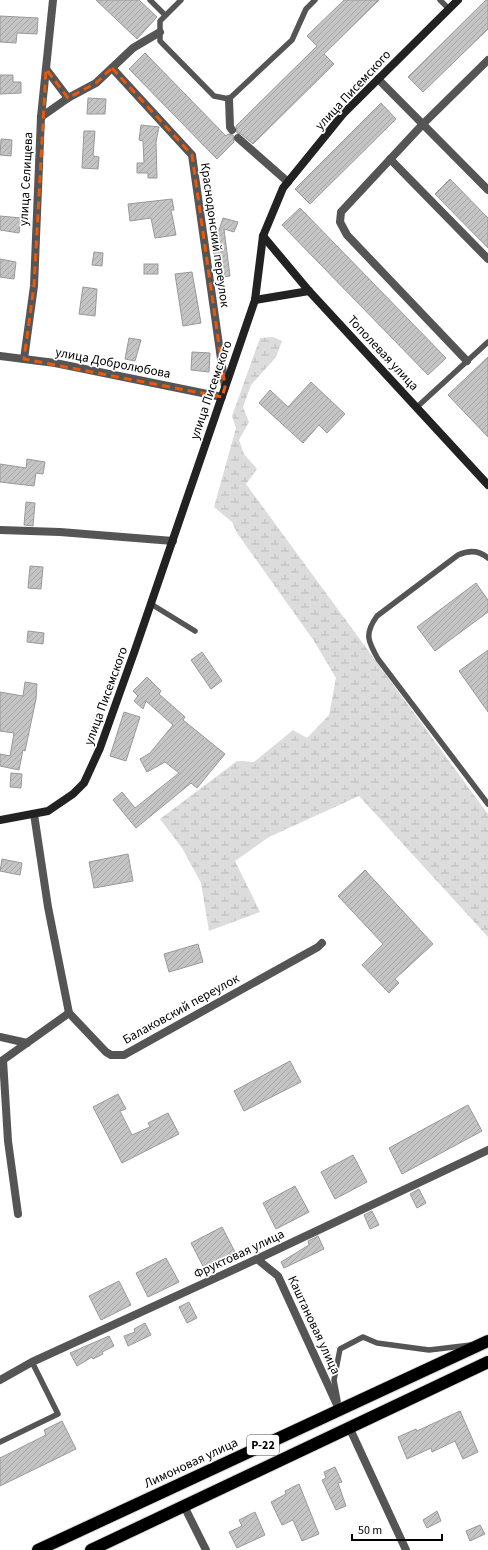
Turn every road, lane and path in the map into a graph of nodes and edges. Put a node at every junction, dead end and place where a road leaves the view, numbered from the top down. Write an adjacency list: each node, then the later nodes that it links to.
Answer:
1 (53, 0): 12 (street, улица Селищева)
2 (150, 0): 8 (lane)
3 (181, 0): 8 (lane)
4 (315, 0): 15 (lane)
5 (440, 0): 7 (lane)
6 (458, 0): 7 (main road, улица Писемского)
7 (449, 9): 13 (main road, улица Писемского)
8 (165, 15): 9 (lane)
9 (160, 32): 11 (street); 15 (lane)
10 (488, 60): 17 (street)
11 (112, 68): 14 (street); 31 (street, Краснодонский переулок)
12 (46, 69): 14 (street); 16 (street, улица Селищева)
13 (378, 79): 17 (street); 21 (main road, улица Писемского)
14 (68, 98): 16 (street)
15 (229, 99): 18 (street)
16 (41, 117): 29 (street, улица Селищева)
17 (423, 124): 20 (street); 22 (street)
18 (232, 130)
19 (238, 138): 21 (street)
20 (390, 159): 24 (street); 30 (street)
21 (288, 182): 23 (main road, улица Писемского)
22 (488, 190)
23 (263, 236): 25 (main road, Тополевая улица); 26 (main road, улица Писемского)
24 (488, 260)
25 (309, 291): 26 (main road); 33 (main road, Тополевая улица)
26 (255, 300): 31 (main road, улица Писемского)
27 (488, 342): 30 (lane)
28 (0, 356): 29 (street, улица Добролюбова)
29 (24, 359): 32 (street, улица Добролюбова)
30 (467, 361): 33 (lane)
31 (225, 387): 32 (main road, улица Писемского)
32 (222, 397): 36 (main road, улица Писемского)
33 (417, 407): 34 (main road, Тополевая улица)
34 (488, 485)
35 (0, 530): 36 (street)
36 (173, 541): 38 (main road, улица Писемского)
37 (488, 558): 40 (lane)
38 (151, 604): 39 (lane); 41 (main road, улица Писемского)
39 (195, 631)
40 (488, 804)
41 (34, 814): 42 (main road, улица Писемского); 44 (street)
42 (0, 820)
43 (322, 943): 44 (street, Балаковский переулок)
44 (69, 1013): 46 (street)
45 (0, 1037): 46 (street)
46 (27, 1043): 47 (street)
47 (4, 1142): 49 (street)
48 (488, 1150): 50 (street, Фруктовая улица)
49 (18, 1214)
50 (257, 1258): 52 (street, Фруктовая улица); 55 (street, Каштановая улица)
51 (486, 1342): 55 (highway, Лимоновая улица / Р-22); 55 (lane)
52 (32, 1362): 54 (street, Фруктовая улица); 57 (lane)
53 (488, 1362): 56 (highway, Р-22)
54 (0, 1380)
55 (339, 1409): 59 (highway, Лимоновая улица / Р-22)
56 (350, 1429): 58 (highway, Р-22); 62 (street)
57 (0, 1442)
58 (184, 1506): 60 (highway, Р-22); 61 (street)
59 (38, 1550)
60 (91, 1550)
61 (206, 1550)
62 (406, 1550)

